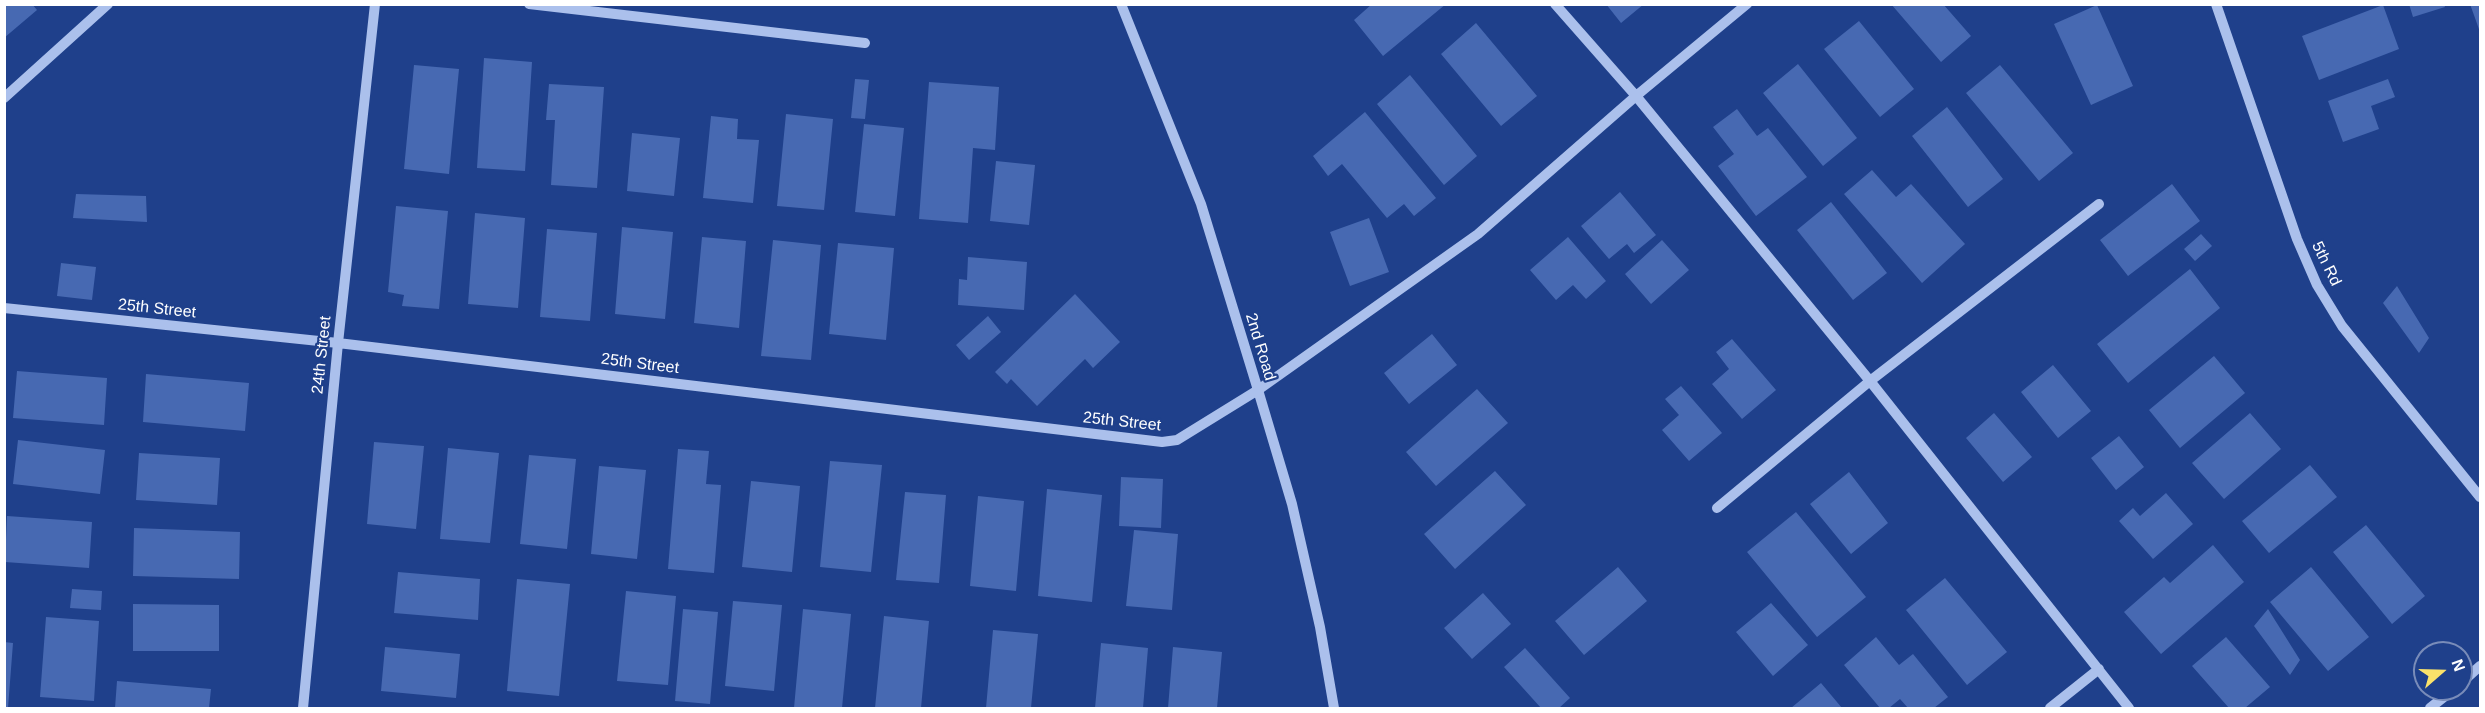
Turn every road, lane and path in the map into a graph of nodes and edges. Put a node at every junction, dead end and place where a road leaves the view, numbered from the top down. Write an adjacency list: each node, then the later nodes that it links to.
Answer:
1 (108, 4): 10 (street)
2 (375, 4): 13 (street, 24th Street)
3 (529, 4): 8 (street)
4 (1121, 4): 15 (street, 2nd Road)
5 (1555, 4): 9 (street)
6 (1747, 4): 9 (street, 25th Street)
7 (2216, 4): 16 (street, 5th Rd)
8 (865, 43)
9 (1636, 96): 14 (street); 15 (street, 25th Street)
10 (4, 98)
11 (2099, 204): 14 (street)
12 (4, 308): 13 (street, 25th Street)
13 (338, 343): 15 (street, 25th Street); 19 (street, 24th Street)
14 (1870, 381): 17 (street); 18 (street)
15 (1258, 390): 20 (street, 2nd Road)
16 (2481, 497)
17 (1717, 508)
18 (2099, 669): 21 (street); 22 (street)
19 (303, 708)
20 (1334, 708)
21 (2049, 708)
22 (2129, 708)

